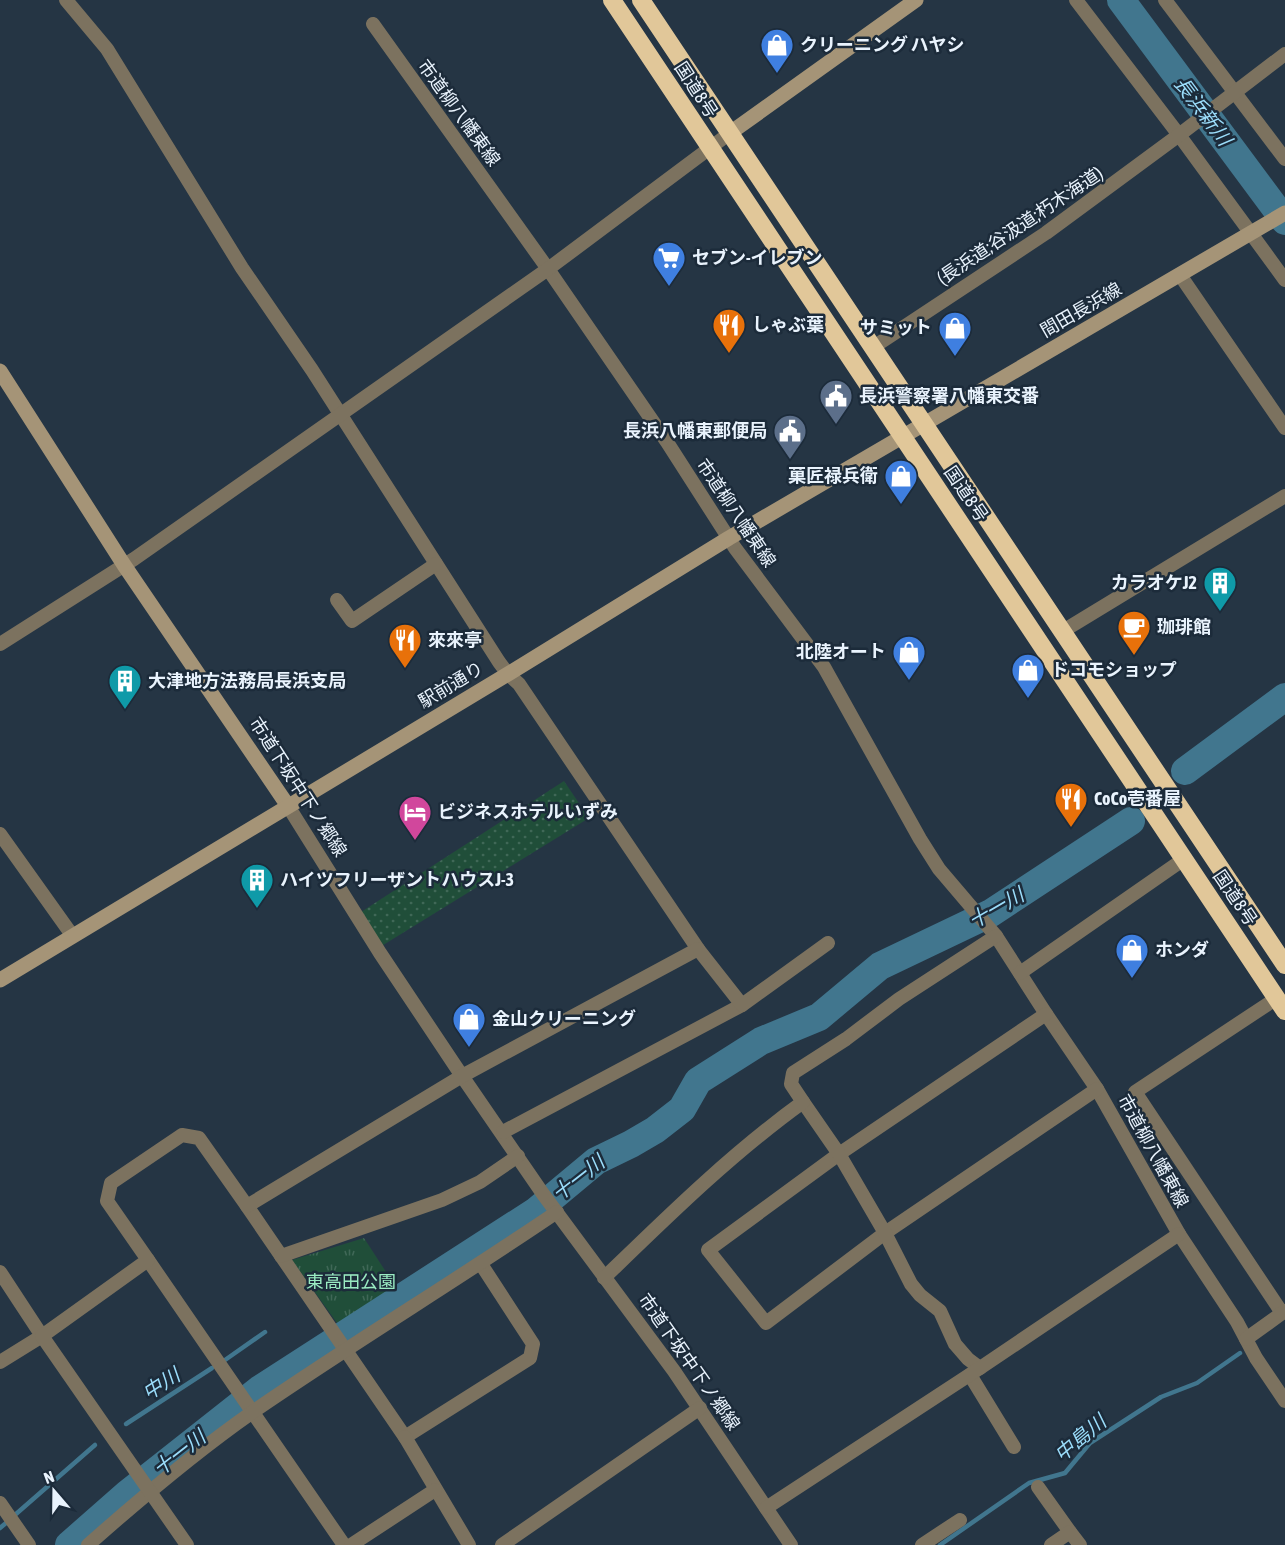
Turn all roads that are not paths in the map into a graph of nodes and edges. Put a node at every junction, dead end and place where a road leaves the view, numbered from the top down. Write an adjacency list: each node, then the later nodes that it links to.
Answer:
1 (66, 0): 21 (street)
2 (612, 0): 12 (highway, 国道8号)
3 (641, 0): 10 (highway, 国道8号)
4 (916, 0): 10 (main road)
5 (1077, 0): 11 (street)
6 (1166, 0): 9 (street)
7 (373, 24): 16 (street, 市道柳八幡東線)
8 (1285, 54): 9 (street, (長浜道;谷汲道;朽木海道))
9 (1231, 96): 11 (street, (長浜道;谷汲道;朽木海道)); 13 (street)
10 (730, 133): 12 (street); 19 (highway, 国道8号)
11 (1183, 133): 15 (street); 19 (street, (長浜道;谷汲道;朽木海道))
12 (709, 147): 16 (street); 24 (highway, 国道8号)
13 (1285, 159)
14 (1285, 213): 15 (main road, 間田長浜線)
15 (1255, 231): 17 (main road, 間田長浜線); 18 (street)
16 (548, 269): 21 (street); 26 (street, 市道柳八幡東線)
17 (1180, 275): 22 (main road, 間田長浜線); 23 (street)
18 (1285, 280)
19 (872, 348): 22 (highway, 国道8号)
20 (0, 371): 28 (main road, 市道下坂中下ノ郷線)
21 (340, 415): 27 (street); 28 (street)
22 (922, 424): 24 (main road, 駅前通り); 30 (highway, 国道8号)
23 (1285, 428)
24 (902, 437): 26 (main road, 駅前通り); 36 (highway, 国道8号)
25 (1285, 496): 30 (street)
26 (729, 538): 32 (main road, 駅前通り); 39 (street, 市道柳八幡東線)
27 (436, 564): 29 (street); 32 (street)
28 (124, 566): 31 (street); 33 (main road, 市道下坂中下ノ郷線)
29 (337, 600)
30 (1063, 631): 42 (highway, 国道8号)
31 (0, 644)
32 (508, 674): 33 (main road, 駅前通り); 41 (street)
33 (288, 806): 38 (main road, 駅前通り); 48 (street, 市道下坂中下ノ郷線)
34 (0, 834): 35 (street)
35 (12, 851): 37 (street); 38 (street)
36 (1184, 859): 43 (street); 46 (highway, 国道8号)
37 (0, 860)
38 (72, 935): 44 (main road, 駅前通り)
39 (996, 936): 43 (street, 市道柳八幡東線); 50 (street)
40 (828, 943): 45 (street)
41 (698, 949): 45 (street); 48 (street)
42 (1283, 959)
43 (1020, 973): 47 (street, 市道柳八幡東線)
44 (0, 980)
45 (742, 1005): 51 (street)
46 (1281, 1005): 63 (street)
47 (1046, 1014): 49 (street, 市道柳八幡東線); 52 (street)
48 (462, 1076): 51 (street, 市道下坂中下ノ郷線); 55 (street)
49 (1097, 1089): 56 (street); 57 (street, 市道柳八幡東線)
50 (803, 1102): 52 (street); 62 (street)
51 (503, 1132): 53 (street, 市道下坂中下ノ郷線)
52 (839, 1154): 56 (street); 56 (street)
53 (518, 1156): 54 (street, 市道下坂中下ノ郷線); 58 (street)
54 (551, 1203): 60 (street); 62 (street, 市道下坂中下ノ郷線)
55 (247, 1206): 58 (street); 59 (street)
56 (885, 1233): 68 (street)
57 (1179, 1234): 65 (street, 市道柳八幡東線); 68 (street)
58 (281, 1256): 66 (street)
59 (148, 1260): 64 (street); 70 (street)
60 (481, 1264): 66 (street); 72 (street)
61 (0, 1272): 64 (street)
62 (604, 1278): 71 (street, 市道下坂中下ノ郷線)
63 (1283, 1312): 65 (street)
64 (42, 1336): 67 (street); 74 (street)
65 (1246, 1338): 69 (street, 市道柳八幡東線)
66 (341, 1344): 70 (street); 72 (street)
67 (0, 1362)
68 (975, 1372): 73 (street); 78 (street)
69 (1285, 1401)
70 (248, 1405): 74 (street); 84 (street)
71 (700, 1408): 78 (street, 市道下坂中下ノ郷線); 87 (street)
72 (405, 1437): 76 (street)
73 (1014, 1447)
74 (144, 1483): 82 (street); 83 (street)
75 (1038, 1488): 80 (street)
76 (435, 1490): 85 (street); 86 (street)
77 (0, 1503): 81 (street)
78 (766, 1508): 88 (street, 市道下坂中下ノ郷線)
79 (960, 1520): 89 (street)
80 (1070, 1532): 90 (street); 91 (street)
81 (28, 1545)
82 (88, 1545)
83 (186, 1545)
84 (344, 1545)
85 (351, 1545)
86 (469, 1545)
87 (502, 1545)
88 (791, 1545)
89 (921, 1545)
90 (1051, 1545)
91 (1080, 1545)

